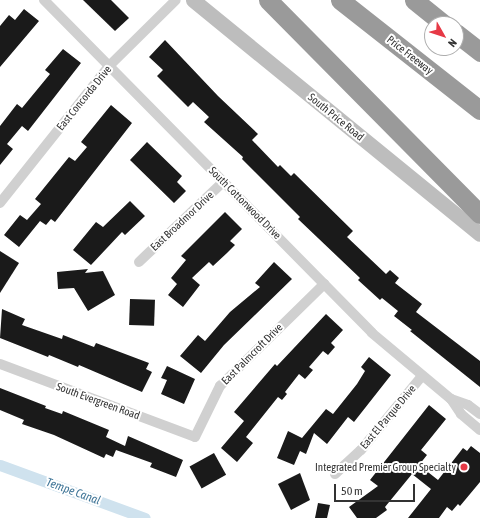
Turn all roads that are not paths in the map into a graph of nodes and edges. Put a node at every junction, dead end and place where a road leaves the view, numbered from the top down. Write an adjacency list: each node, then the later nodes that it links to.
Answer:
1 (44, 0): 10 (street, South Cottonwood Drive)
2 (176, 0): 10 (street, East Concorda Drive)
3 (193, 0): 15 (main road, South Price Road)
4 (268, 0): 14 (highway)
5 (340, 0): 11 (highway, Price Freeway)
6 (414, 0): 7 (highway)
7 (434, 16)
8 (464, 39): 9 (highway)
9 (480, 52)
10 (108, 67): 12 (street, South Cottonwood Drive); 13 (street, East Concorda Drive)
11 (480, 110)
12 (224, 181): 16 (street, East Broadmor Drive); 17 (street, South Cottonwood Drive)
13 (0, 203)
14 (480, 214)
15 (480, 234)
16 (139, 262)
17 (324, 284): 19 (street, South Cottonwood Drive); 23 (street, East Palmcroft Drive)
18 (0, 364): 23 (street, South Evergreen Road)
19 (422, 376): 20 (street, South Cottonwood Drive); 24 (street, East El Parque Drive)
20 (451, 399): 21 (street, South Cottonwood Drive); 22 (street, South Cottonwood Drive)
21 (480, 414)
22 (480, 430)
23 (195, 437)
24 (336, 474)

